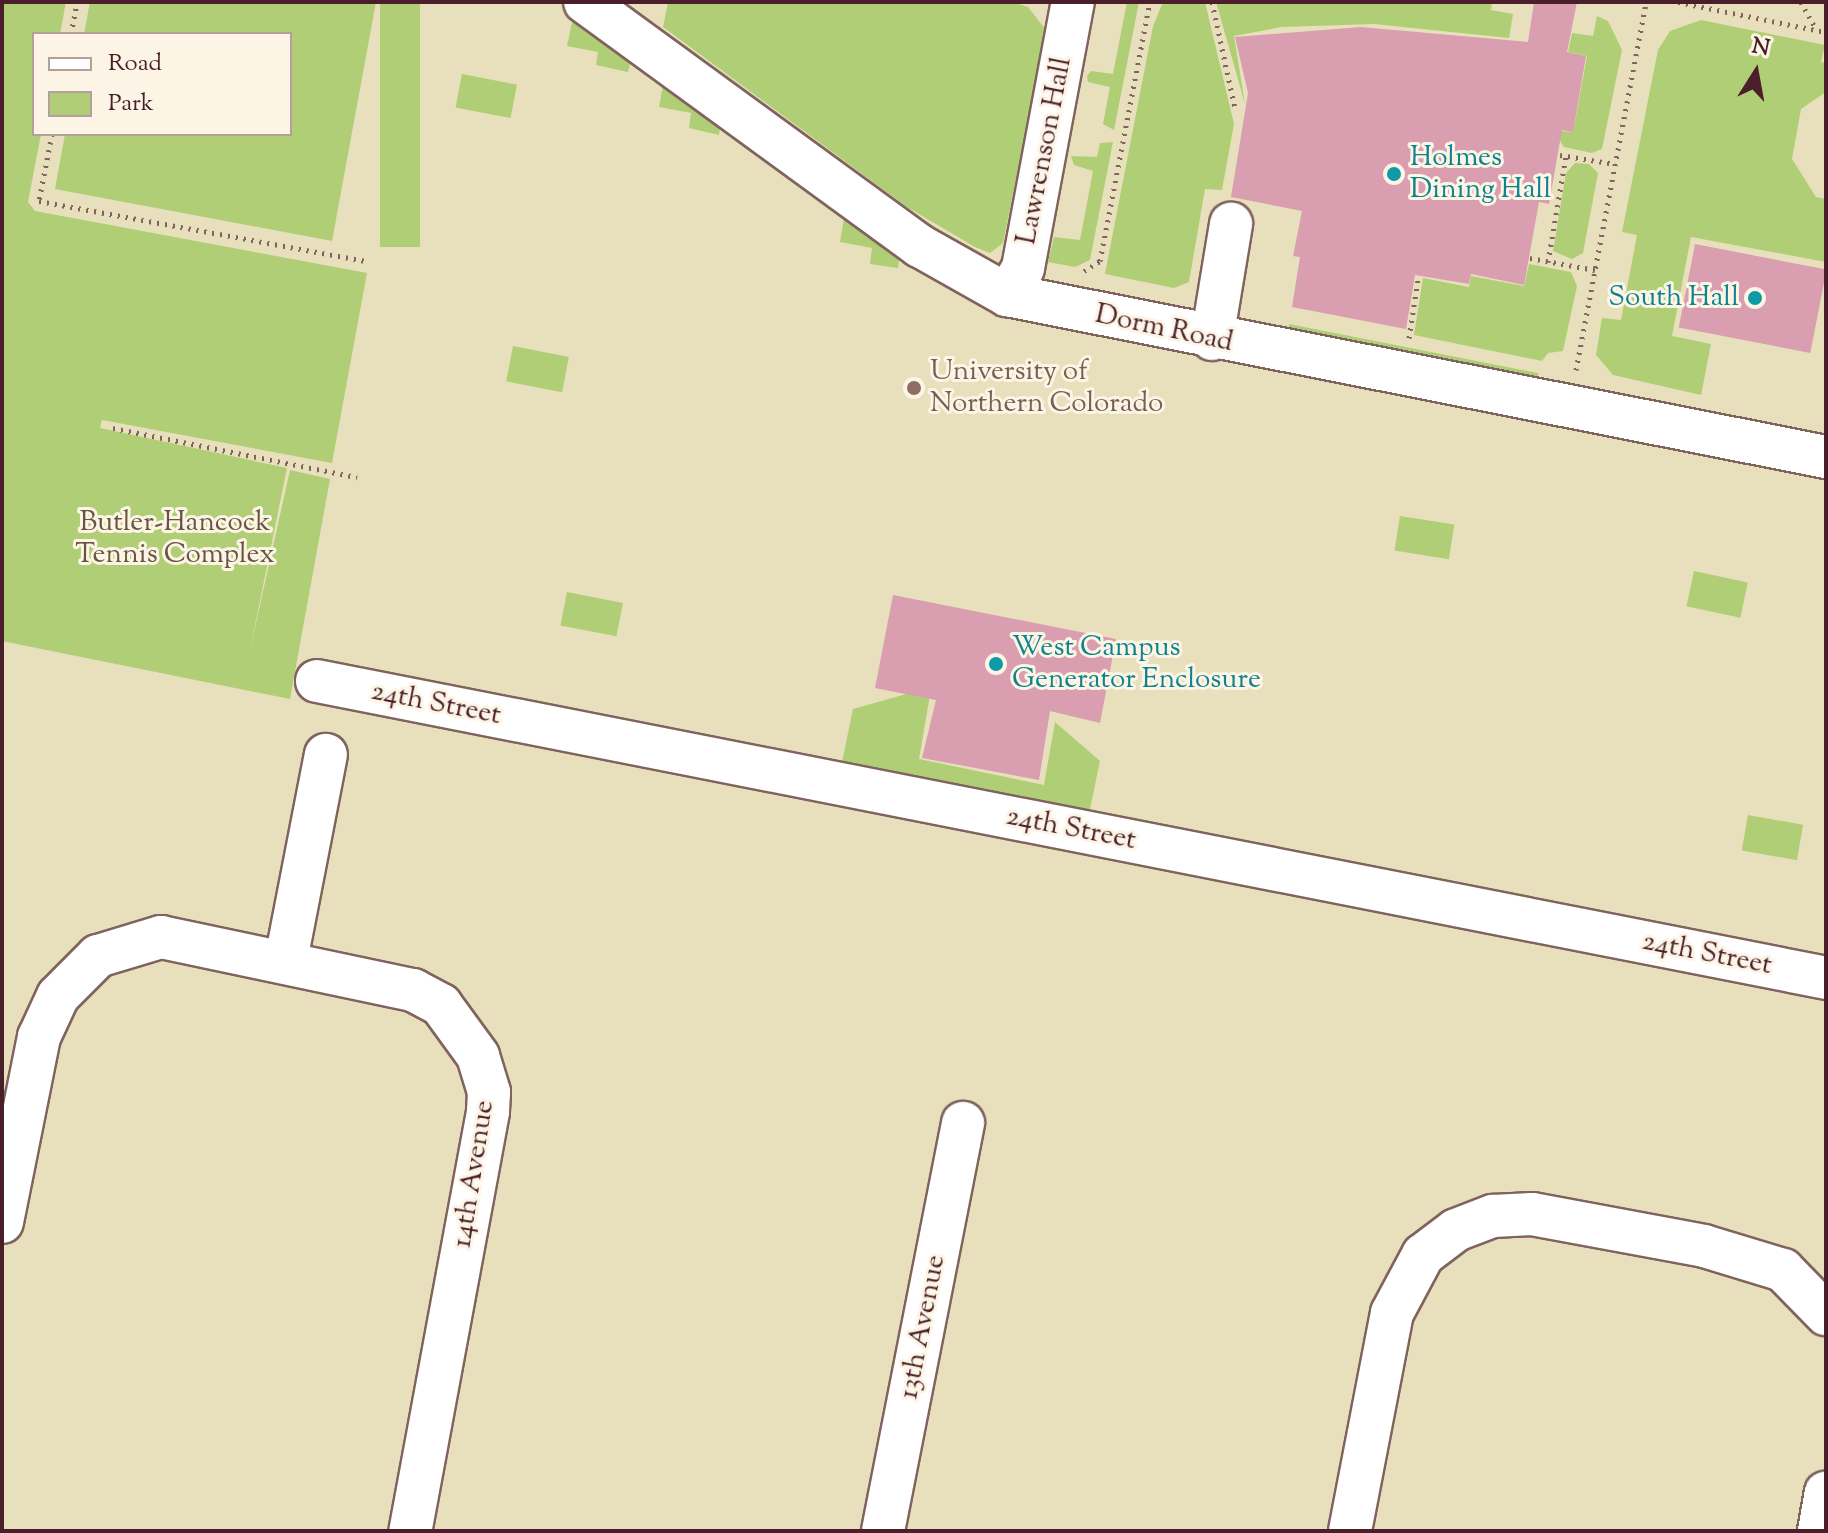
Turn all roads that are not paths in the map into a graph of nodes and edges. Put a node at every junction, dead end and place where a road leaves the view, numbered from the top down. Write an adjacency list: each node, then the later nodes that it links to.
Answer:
1 (585, 2): 4 (street, Dorm Road)
2 (1073, 2): 4 (street, Lawrenson Hall)
3 (1231, 224): 5 (street)
4 (1007, 295): 5 (street, Dorm Road)
5 (1212, 339): 6 (street, Dorm Road)
6 (1826, 457)
7 (317, 681): 10 (street, 24th Street)
8 (326, 755): 9 (street)
9 (286, 960): 12 (street, 14th Avenue); 15 (street, 14th Avenue)
10 (1826, 978)
11 (963, 1123): 16 (street, 13th Avenue)
12 (2, 1222)
13 (1826, 1314): 17 (street)
14 (1826, 1493): 18 (street)
15 (410, 1531)
16 (883, 1531)
17 (1350, 1531)
18 (1819, 1531)

